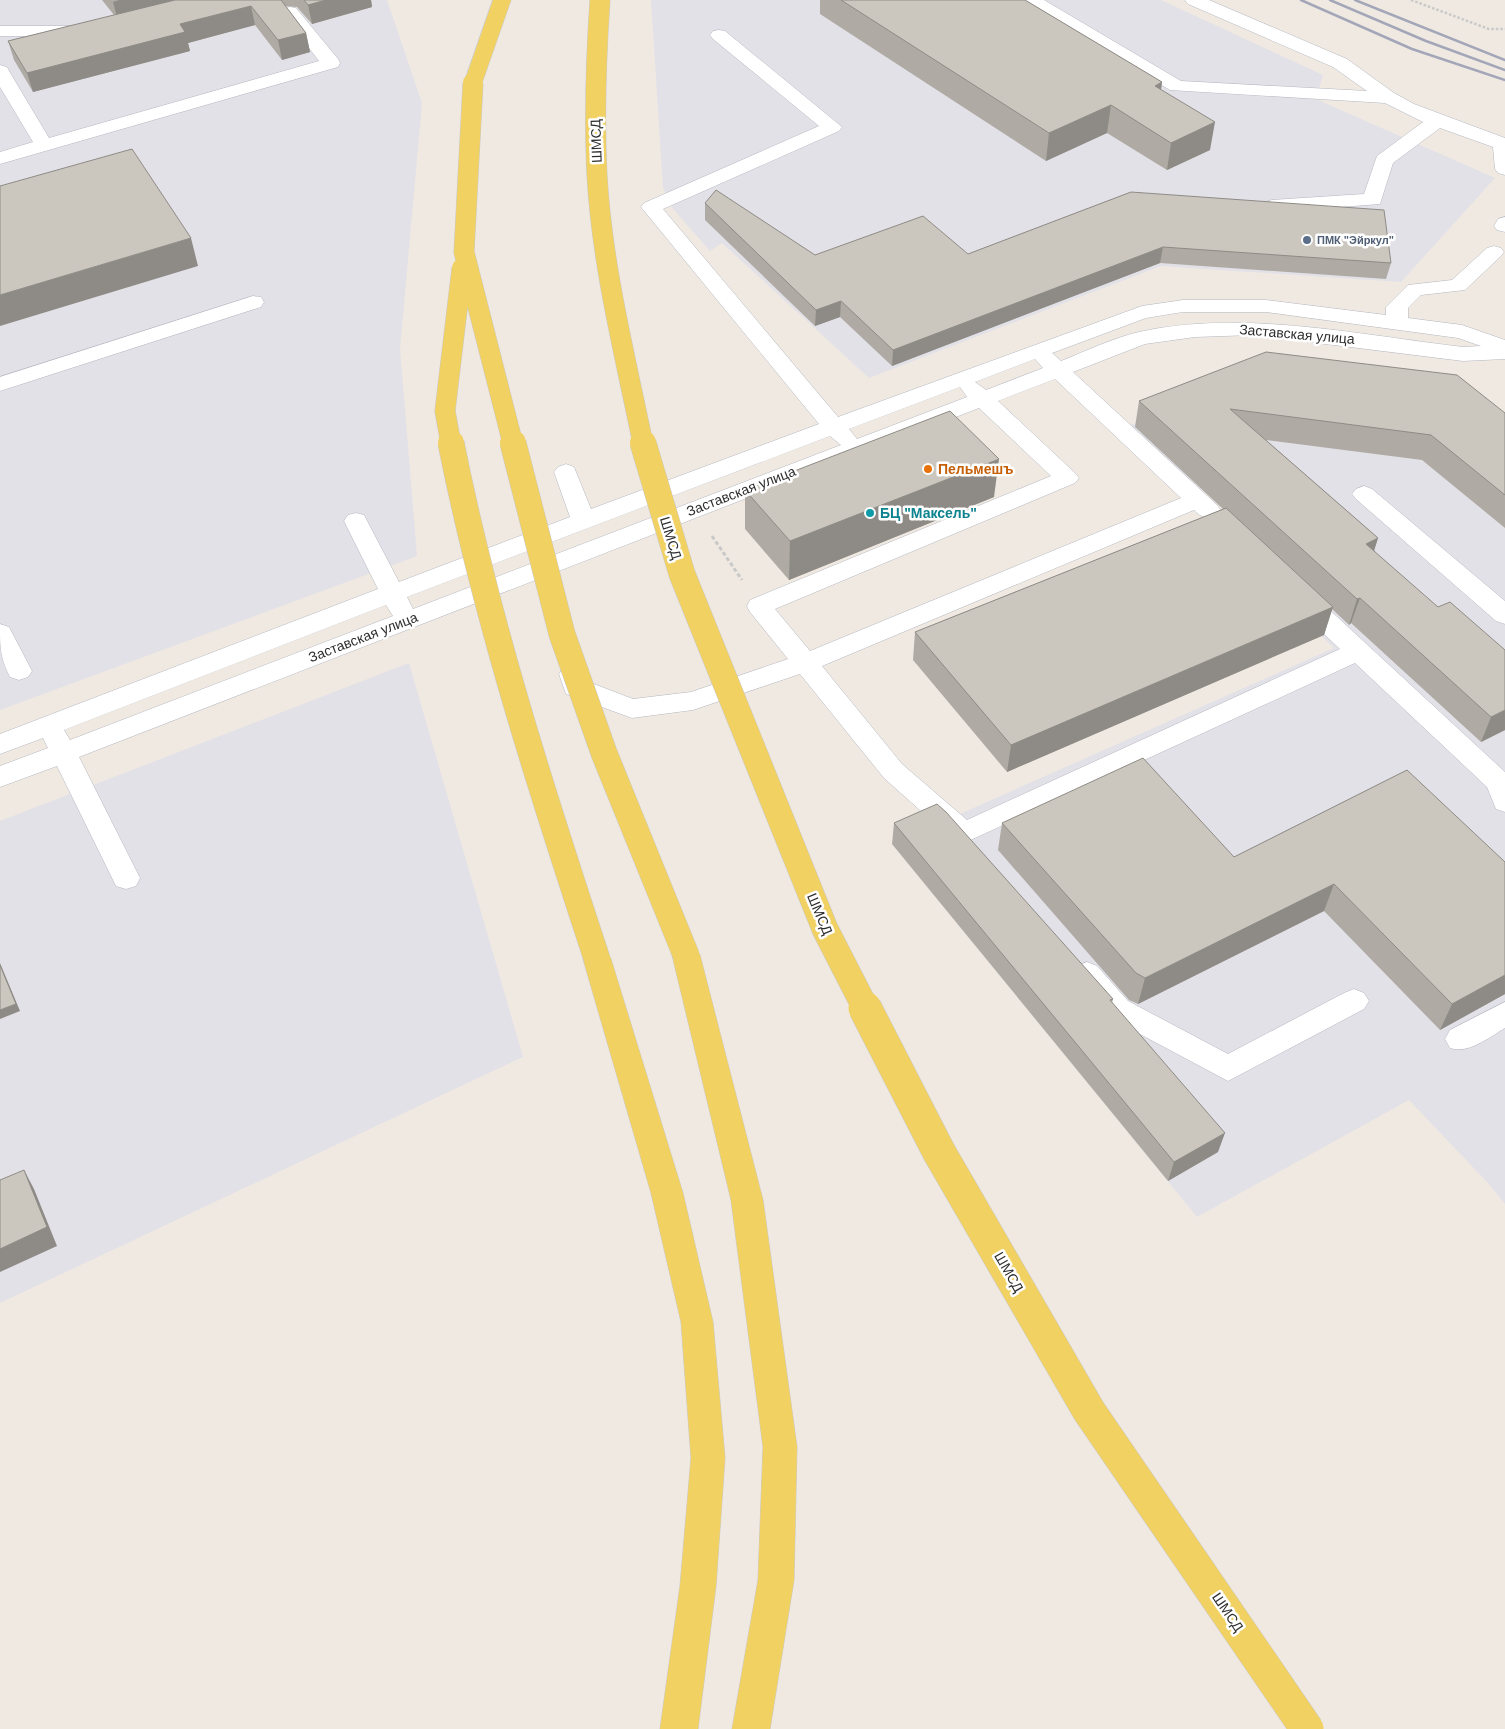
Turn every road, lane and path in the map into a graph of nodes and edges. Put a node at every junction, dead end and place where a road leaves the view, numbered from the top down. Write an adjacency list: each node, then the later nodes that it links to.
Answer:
1 (502, 0): 19 (main road, bridge)
2 (600, 0): 63 (main road, ШМСД, bridge)
3 (1032, 0): 12 (street)
4 (1194, 0): 12 (street)
5 (1411, 0): 7 (path)
6 (290, 12): 15 (street)
7 (1505, 30)
8 (0, 31): 9 (street)
9 (106, 31)
10 (718, 35): 30 (street)
11 (0, 70): 15 (street)
12 (1389, 98): 13 (street)
13 (1439, 119): 14 (street); 18 (street)
14 (1503, 144): 17 (street)
15 (44, 145): 16 (street)
16 (0, 158)
17 (1505, 169)
18 (1272, 206)
19 (464, 252): 61 (main road, bridge); 62 (main road, bridge)
20 (1494, 252): 22 (street)
21 (252, 302): 28 (street)
22 (1397, 323): 23 (street, Заставская улица); 24 (street, Заставская улица)
23 (1505, 348)
24 (1036, 350): 26 (street); 27 (street, Заставская улица)
25 (1505, 352): 26 (street, Заставская улица)
26 (1057, 369): 29 (street, Заставская улица); 34 (street)
27 (961, 378): 29 (street); 30 (street, Заставская улица)
28 (0, 384)
29 (982, 399): 31 (street, Заставская улица); 42 (street)
30 (834, 426): 31 (street); 35 (street, Заставская улица)
31 (854, 447): 39 (street, Заставская улица)
32 (566, 472): 35 (street)
33 (1364, 494): 43 (street)
34 (1197, 500): 37 (street); 47 (street)
35 (583, 520): 41 (street, Заставская улица)
36 (356, 521): 41 (street)
37 (1225, 526)
38 (710, 533): 42 (path)
39 (541, 568): 44 (street, Заставская улица); 47 (street)
40 (1281, 579): 46 (street)
41 (393, 593): 44 (street); 49 (street, Заставская улица)
42 (759, 606): 47 (street)
43 (1505, 615)
44 (406, 620): 51 (street, Заставская улица)
45 (0, 633): 48 (street)
46 (1358, 651): 53 (street); 54 (street)
47 (803, 662): 54 (street)
48 (19, 671)
49 (50, 725): 50 (street, Заставская улица); 51 (street)
50 (0, 744)
51 (63, 753): 52 (street, Заставская улица); 56 (street)
52 (0, 777)
53 (1505, 802)
54 (964, 833): 55 (street)
55 (982, 854)
56 (126, 878)
57 (1072, 958): 58 (street)
58 (1354, 1001)
59 (1505, 1014): 60 (street)
60 (1460, 1039)
61 (679, 1729)
62 (751, 1729)
63 (1307, 1729)

